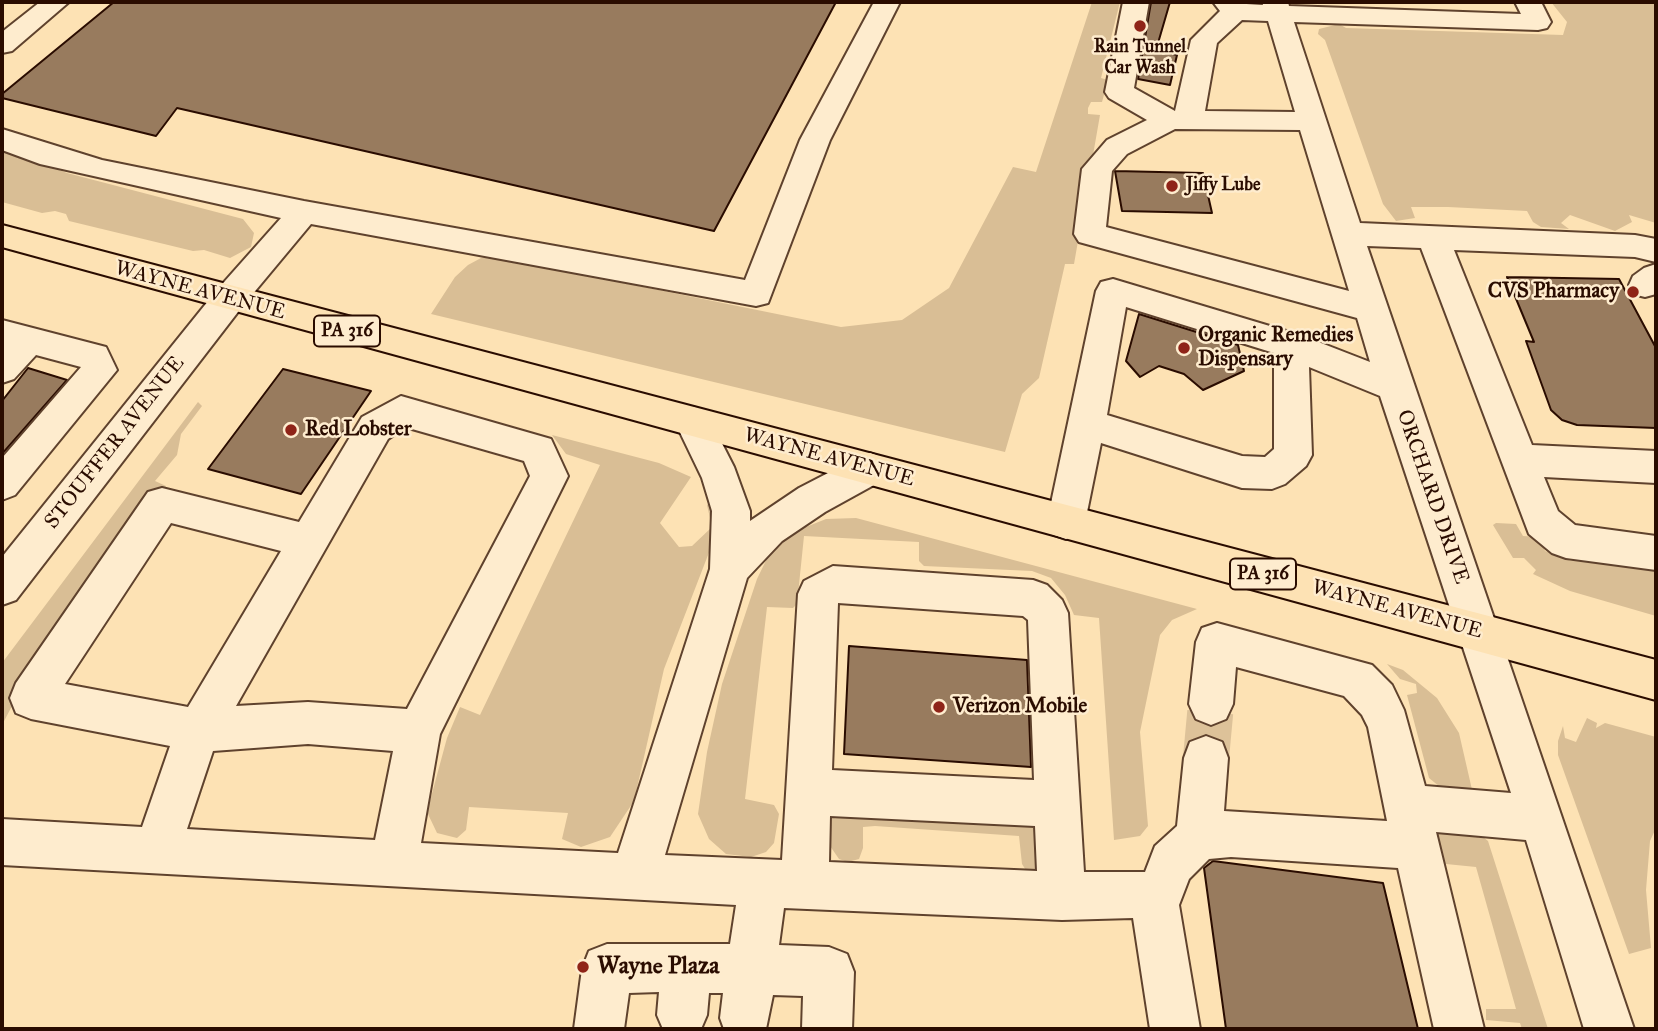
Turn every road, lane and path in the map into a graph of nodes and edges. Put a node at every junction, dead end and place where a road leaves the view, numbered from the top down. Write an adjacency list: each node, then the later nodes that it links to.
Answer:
1 (56, 2): 8 (street)
2 (887, 2): 12 (street)
3 (1136, 2): 9 (street)
4 (1528, 2): 7 (street)
5 (1231, 7): 6 (street); 9 (street)
6 (1277, 8): 7 (street); 10 (street, ORCHARD DRIVE)
7 (1354, 9)
8 (2, 45)
9 (1179, 120): 10 (street); 18 (street)
10 (1312, 121): 13 (street, ORCHARD DRIVE)
11 (2, 139): 12 (street)
12 (304, 212): 17 (street, STOUFFER AVENUE)
13 (1347, 234): 15 (street); 18 (street, ORCHARD DRIVE)
14 (2, 236): 17 (main road, WAYNE AVENUE / PA 316)
15 (1433, 238): 16 (street); 26 (street)
16 (1656, 250)
17 (229, 299): 24 (main road, WAYNE AVENUE / PA 316); 34 (street, STOUFFER AVENUE)
18 (1370, 309): 20 (street, ORCHARD DRIVE)
19 (15, 337): 22 (street); 29 (street)
20 (1381, 344): 21 (street); 23 (street, ORCHARD DRIVE)
21 (1291, 345): 23 (street); 25 (street); 25 (street)
22 (2, 369)
23 (1395, 387): 35 (street, ORCHARD DRIVE)
24 (693, 422): 28 (main road, WAYNE AVENUE / PA 316); 33 (street)
25 (1087, 424): 30 (street)
26 (1521, 460): 27 (street); 32 (street)
27 (1656, 467)
28 (870, 469): 30 (main road, WAYNE AVENUE / PA 316); 33 (street)
29 (2, 484)
30 (1066, 522): 35 (main road, WAYNE AVENUE / PA 316)
31 (308, 541): 38 (street); 38 (street); 39 (street)
32 (1656, 553)
33 (730, 569): 49 (street)
34 (2, 587)
35 (1479, 631): 36 (main road, WAYNE AVENUE / PA 316); 43 (street, ORCHARD DRIVE)
36 (1656, 680)
37 (1211, 704): 44 (street)
38 (198, 730): 39 (street); 47 (street)
39 (419, 731): 48 (street)
40 (1206, 758): 45 (street)
41 (808, 792): 42 (street); 42 (street); 50 (street)
42 (1057, 804): 51 (street)
43 (1542, 819): 44 (street); 61 (street, ORCHARD DRIVE)
44 (1412, 826): 45 (street); 60 (street)
45 (1199, 837): 52 (street)
46 (2, 842): 47 (street)
47 (157, 851): 48 (street)
48 (394, 864): 49 (street)
49 (635, 875): 50 (street)
50 (784, 882): 51 (street); 54 (street)
51 (1062, 896): 52 (street)
52 (1155, 905): 59 (street)
53 (687, 967): 54 (street); 55 (street); 57 (street)
54 (749, 969): 56 (street); 58 (street)
55 (682, 1015)
56 (745, 1018)
57 (599, 1029)
58 (827, 1029)
59 (1175, 1029)
60 (1459, 1029)
61 (1609, 1029)

